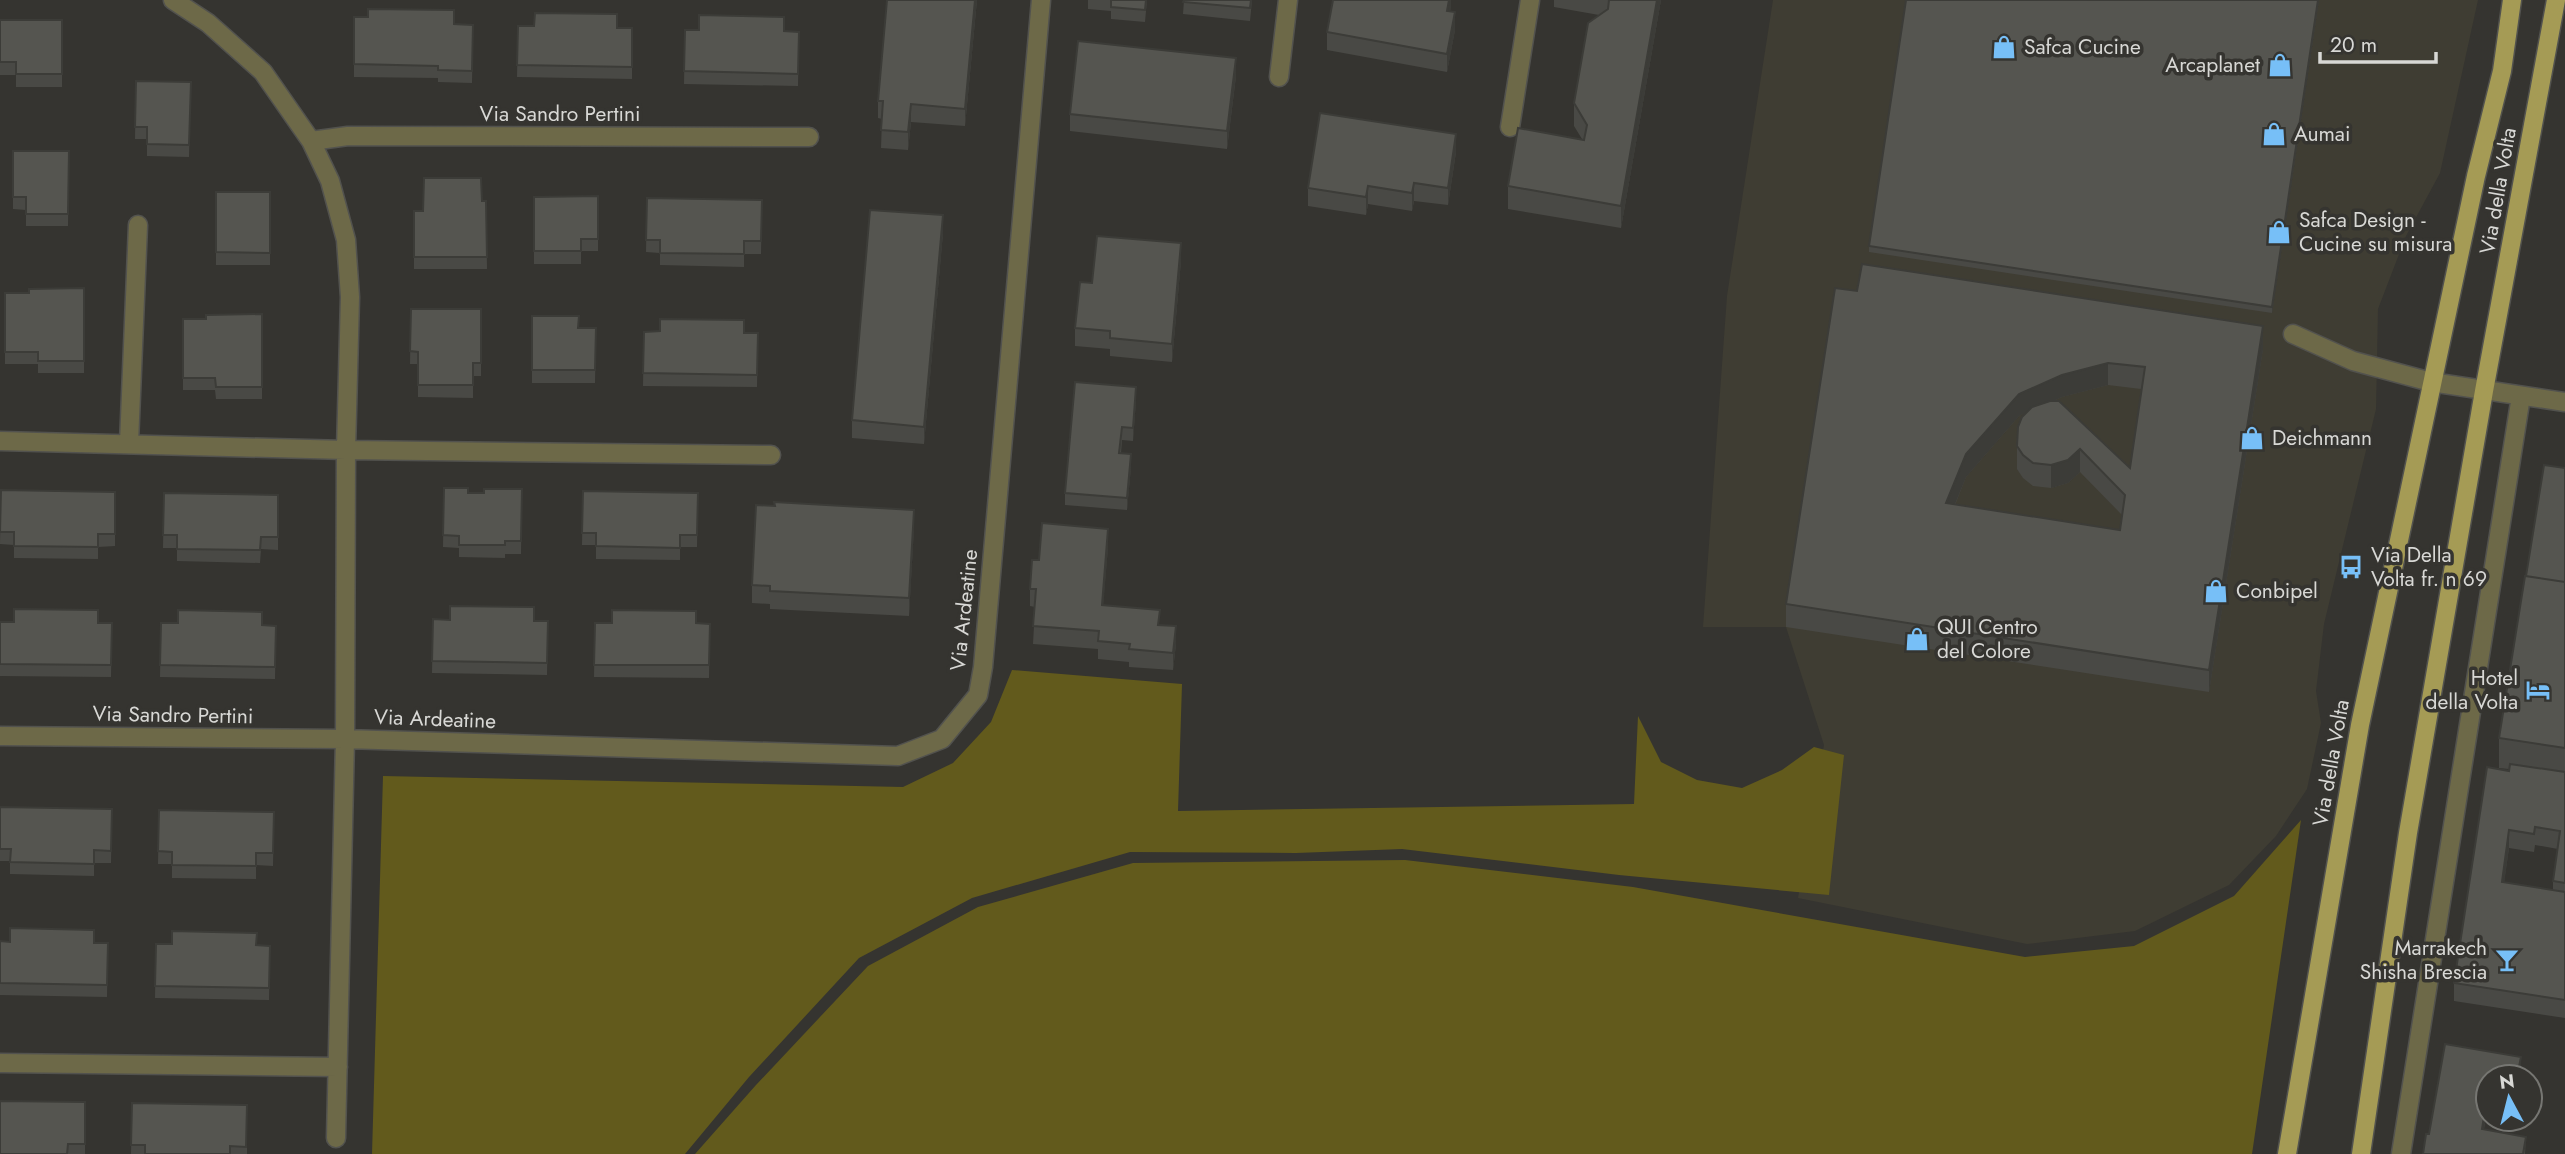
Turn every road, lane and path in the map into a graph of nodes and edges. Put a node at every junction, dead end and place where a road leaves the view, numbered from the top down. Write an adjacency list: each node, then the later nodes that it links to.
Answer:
1 (173, 0): 10 (street)
2 (1041, 0): 22 (street, Via Ardeatine)
3 (1288, 0): 7 (street)
4 (1530, 0): 8 (street)
5 (2512, 0): 13 (main road, Via della Volta)
6 (2556, 0): 14 (main road, Via della Volta)
7 (1279, 77)
8 (1510, 127)
9 (809, 137): 10 (street, Via Sandro Pertini)
10 (311, 141): 19 (street)
11 (138, 225): 18 (street)
12 (2293, 334): 13 (street)
13 (2431, 382): 14 (street); 26 (main road, Via della Volta)
14 (2484, 391): 15 (street); 27 (main road, Via della Volta)
15 (2521, 396): 16 (street); 28 (street)
16 (2565, 402)
17 (0, 441): 18 (street)
18 (129, 443): 19 (street)
19 (346, 450): 20 (street); 22 (street)
20 (772, 455)
21 (0, 736): 22 (street, Via Sandro Pertini)
22 (345, 739): 24 (street)
23 (0, 1063): 24 (street)
24 (338, 1067): 25 (street)
25 (336, 1138)
26 (2287, 1154)
27 (2361, 1154)
28 (2401, 1154)

